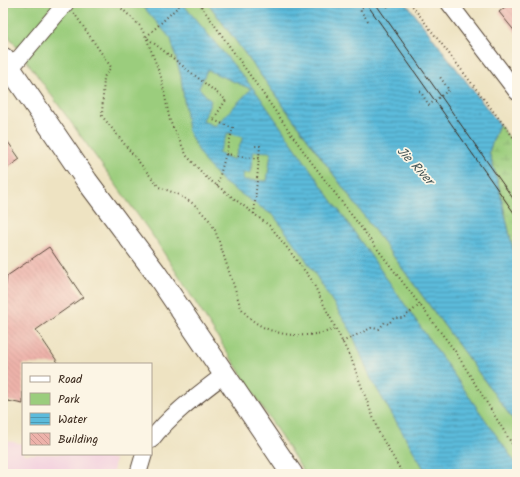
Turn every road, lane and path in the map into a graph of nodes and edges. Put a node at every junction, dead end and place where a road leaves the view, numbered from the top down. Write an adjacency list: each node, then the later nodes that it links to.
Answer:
1 (116, 3): 11 (path)
2 (182, 3): 11 (path)
3 (199, 3): 22 (path)
4 (369, 3): 10 (path)
5 (385, 3): 9 (path)
6 (410, 3): 16 (path)
7 (449, 3): 15 (street)
8 (69, 6): 12 (street); 23 (path)
9 (388, 7)
10 (368, 21)
11 (146, 37): 18 (path); 20 (path)
12 (7, 63): 25 (main road)
13 (440, 77): 14 (path)
14 (420, 91)
15 (517, 92)
16 (517, 142)
17 (255, 146): 19 (path)
18 (226, 154): 19 (path); 20 (path)
19 (259, 159): 21 (path)
20 (217, 186): 21 (path)
21 (254, 214): 23 (path)
22 (421, 304): 24 (path); 27 (path)
23 (336, 329): 24 (path)
24 (342, 342): 31 (path)
25 (225, 374): 26 (street); 30 (main road)
26 (152, 439)
27 (517, 452)
28 (144, 455): 29 (street)
29 (138, 474)
30 (292, 474)
31 (403, 474)

